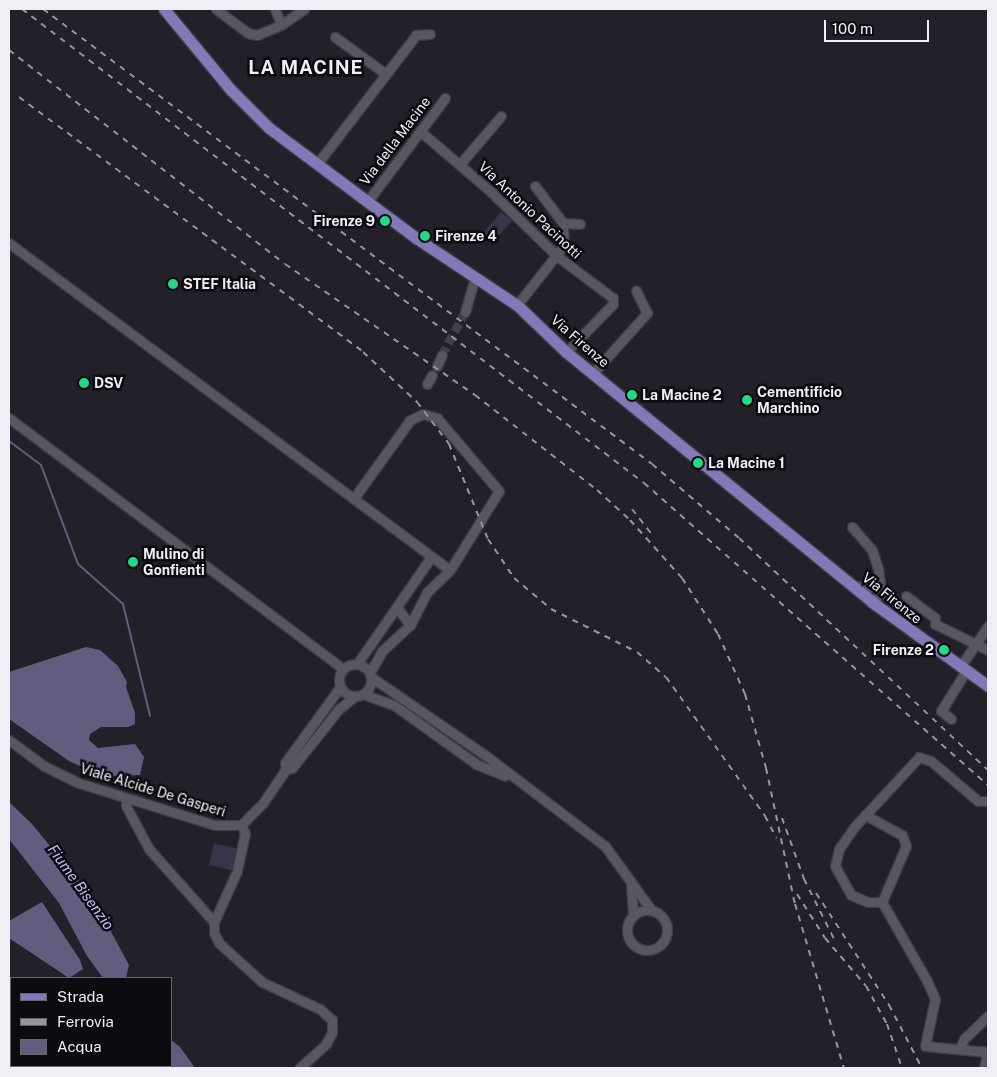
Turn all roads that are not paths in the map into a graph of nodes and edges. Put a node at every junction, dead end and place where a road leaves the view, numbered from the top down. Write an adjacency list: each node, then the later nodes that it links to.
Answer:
1 (164, 9): 12 (main road, Via Firenze)
2 (216, 9): 5 (street)
3 (275, 9): 5 (street)
4 (304, 9): 5 (street)
5 (281, 25)
6 (430, 34): 8 (street)
7 (335, 37): 8 (street)
8 (386, 74): 12 (street)
9 (445, 98): 11 (street, Via della Macine)
10 (501, 116): 13 (street)
11 (420, 131): 13 (street, Via Antonio Pacinotti); 15 (street, Via della Macine)
12 (317, 164): 15 (main road, Via Firenze)
13 (460, 164): 19 (street, Via Antonio Pacinotti)
14 (535, 186): 16 (street)
15 (366, 202): 20 (main road, Via Firenze)
16 (564, 222): 17 (street); 19 (street)
17 (580, 224)
18 (9, 243): 31 (street)
19 (556, 256): 22 (street); 24 (street, Via Antonio Pacinotti)
20 (475, 278): 22 (main road, Via Firenze); 23 (street)
21 (636, 290): 27 (street)
22 (517, 305): 24 (main road, Via Firenze)
23 (465, 312)
24 (566, 352): 27 (main road, Via Firenze)
25 (442, 355): 26 (street)
26 (437, 366)
27 (593, 373): 35 (main road, Via Firenze)
28 (432, 375): 29 (street)
29 (427, 384)
30 (9, 418): 46 (street)
31 (354, 498): 33 (street); 34 (street)
32 (852, 527): 36 (street)
33 (431, 557): 34 (street); 39 (street)
34 (450, 570): 41 (street)
35 (850, 584): 36 (street); 38 (main road, Via Firenze)
36 (879, 585): 38 (street); 40 (street)
37 (906, 596): 43 (street)
38 (872, 602): 40 (main road, Via Firenze)
39 (398, 609): 41 (street); 45 (street)
40 (887, 614): 47 (main road, Via Firenze)
41 (410, 625): 48 (street)
42 (988, 626): 43 (street)
43 (973, 644): 44 (street); 47 (street)
44 (988, 650)
45 (357, 664): 46 (street); 48 (street)
46 (343, 669): 50 (street)
47 (963, 669): 49 (main road, Via Firenze); 52 (street)
48 (370, 675): 51 (street); 55 (street)
49 (988, 686)
50 (340, 687): 51 (street); 54 (street)
51 (359, 695): 54 (street); 55 (street)
52 (951, 719)
53 (9, 740): 56 (street, Viale Alcide De Gasperi)
54 (286, 769): 59 (street)
55 (515, 780): 60 (street)
56 (126, 799): 59 (street, Viale Alcide De Gasperi); 64 (street)
57 (988, 801): 58 (street)
58 (865, 815): 61 (street); 61 (street)
59 (241, 825): 64 (street)
60 (631, 882): 62 (street); 63 (street)
61 (882, 902): 66 (street)
62 (652, 911): 63 (street); 63 (street)
63 (633, 916)
64 (214, 922): 69 (street)
65 (988, 1016): 66 (street)
66 (960, 1048): 67 (street)
67 (985, 1051): 68 (street)
68 (984, 1066)
69 (299, 1068)

